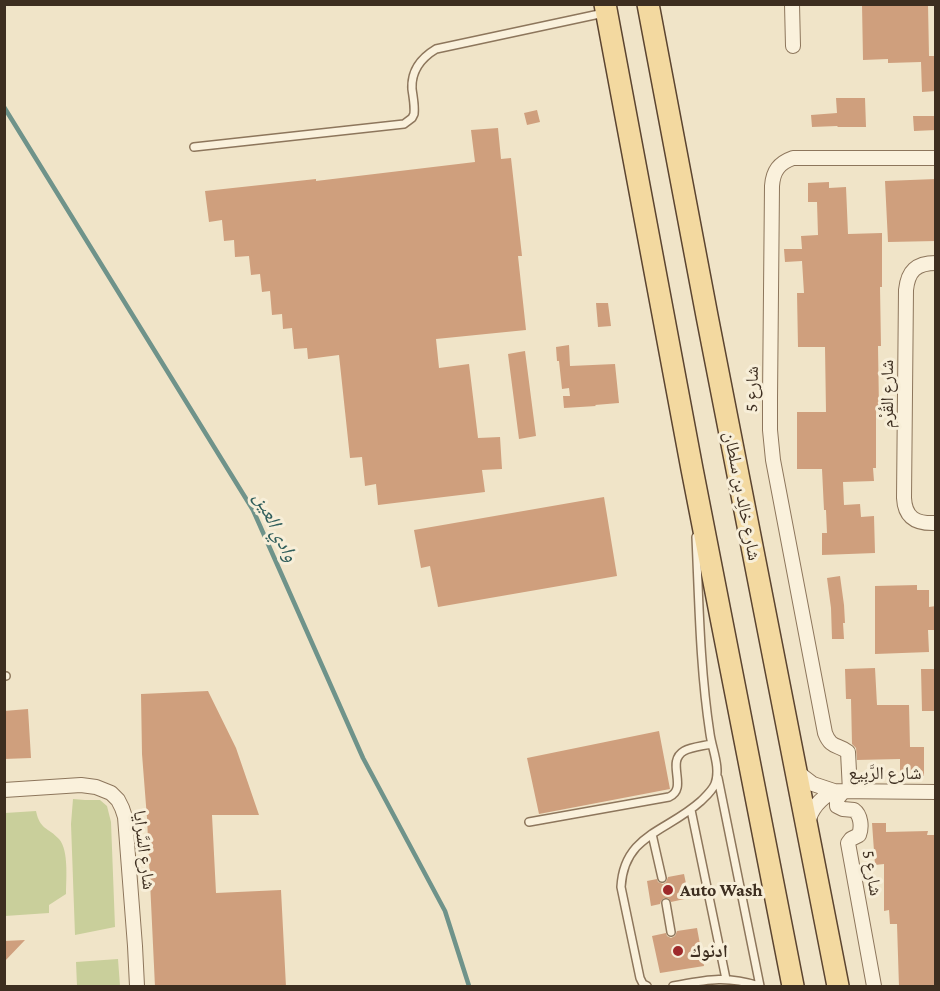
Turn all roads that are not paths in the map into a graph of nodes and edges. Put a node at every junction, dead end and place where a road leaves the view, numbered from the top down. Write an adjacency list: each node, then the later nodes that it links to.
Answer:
1 (648, 4): 11 (main road, شارع خالِد بن سلطان)
2 (792, 4): 4 (street)
3 (606, 8): 5 (lane); 8 (main road)
4 (793, 46)
5 (194, 147)
6 (936, 158): 14 (street, شارع 5)
7 (936, 263): 9 (street, شارع القُرْم)
8 (692, 469): 10 (lane); 28 (main road)
9 (936, 524)
10 (711, 744): 12 (lane); 17 (lane)
11 (796, 771): 14 (street, شارع الرَّبِيع); 18 (main road, شارع خالِد بن سلطان)
12 (717, 772): 16 (lane); 27 (lane)
13 (4, 790): 24 (street, شارع السَّرايا)
14 (843, 791): 15 (street, شارع الرَّبِيع); 18 (street, شارع الرَّبِيع); 30 (street, شارع 5)
15 (936, 792)
16 (691, 810): 19 (lane); 23 (lane)
17 (529, 822)
18 (807, 826): 29 (main road, شارع خالِد بن سلطان)
19 (652, 834): 20 (lane); 25 (lane)
20 (662, 878)
21 (666, 903): 22 (lane)
22 (671, 932)
23 (726, 979): 26 (lane); 27 (lane)
24 (137, 987)
25 (647, 987)
26 (673, 987)
27 (759, 987)
28 (793, 987)
29 (838, 987)
30 (874, 987)

